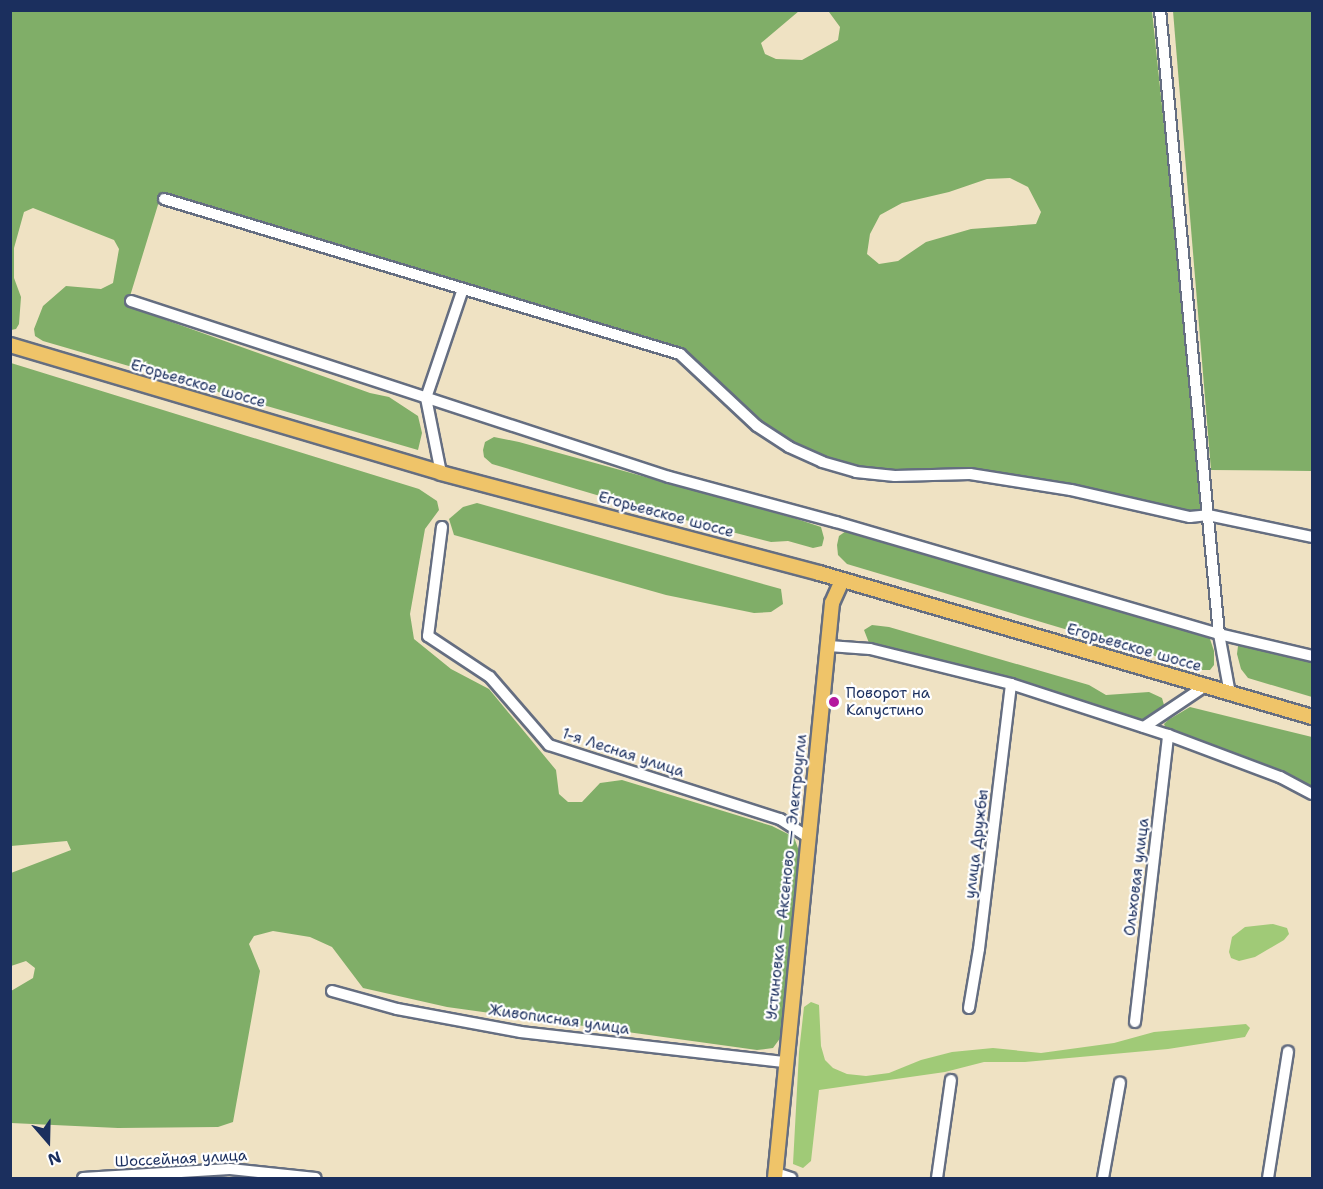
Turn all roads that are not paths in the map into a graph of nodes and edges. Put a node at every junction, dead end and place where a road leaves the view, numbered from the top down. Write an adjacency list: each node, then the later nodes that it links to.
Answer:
1 (1160, 10): 8 (street)
2 (164, 199): 3 (street)
3 (463, 289): 6 (street); 8 (street)
4 (131, 301): 6 (street)
5 (10, 345): 7 (main road, Егорьевское шоссе)
6 (426, 399): 7 (street); 12 (street)
7 (441, 473): 11 (main road, Егорьевское шоссе)
8 (1208, 515): 10 (street); 12 (street)
9 (442, 527): 22 (street, 1-я Лесная улица)
10 (1312, 537)
11 (842, 580): 13 (main road, Устиновка — Аксеново — Электроугли); 16 (main road, Егорьевское шоссе)
12 (1219, 634): 14 (street); 17 (street)
13 (829, 646): 15 (street); 22 (main road, Устиновка — Аксеново — Электроугли)
14 (1312, 656)
15 (1011, 684): 19 (street); 24 (street, улица Дружбы)
16 (1205, 687): 17 (main road, Егорьевское шоссе); 19 (street)
17 (1230, 694): 18 (main road, Егорьевское шоссе)
18 (1312, 717)
19 (1144, 727): 20 (street)
20 (1168, 735): 21 (street); 25 (street, Ольховая улица)
21 (1312, 794)
22 (809, 838): 27 (main road, Устиновка — Аксеново — Электроугли)
23 (332, 991): 27 (street, Живописная улица)
24 (969, 1008)
25 (1135, 1022)
26 (1288, 1052): 36 (street)
27 (785, 1062): 30 (main road, Устиновка — Аксеново — Электроугли)
28 (951, 1080): 34 (street)
29 (1120, 1083): 35 (street)
30 (775, 1176): 33 (street)
31 (83, 1179): 32 (street, Шоссейная улица)
32 (315, 1179)
33 (791, 1179)
34 (938, 1179)
35 (1103, 1179)
36 (1268, 1179)

